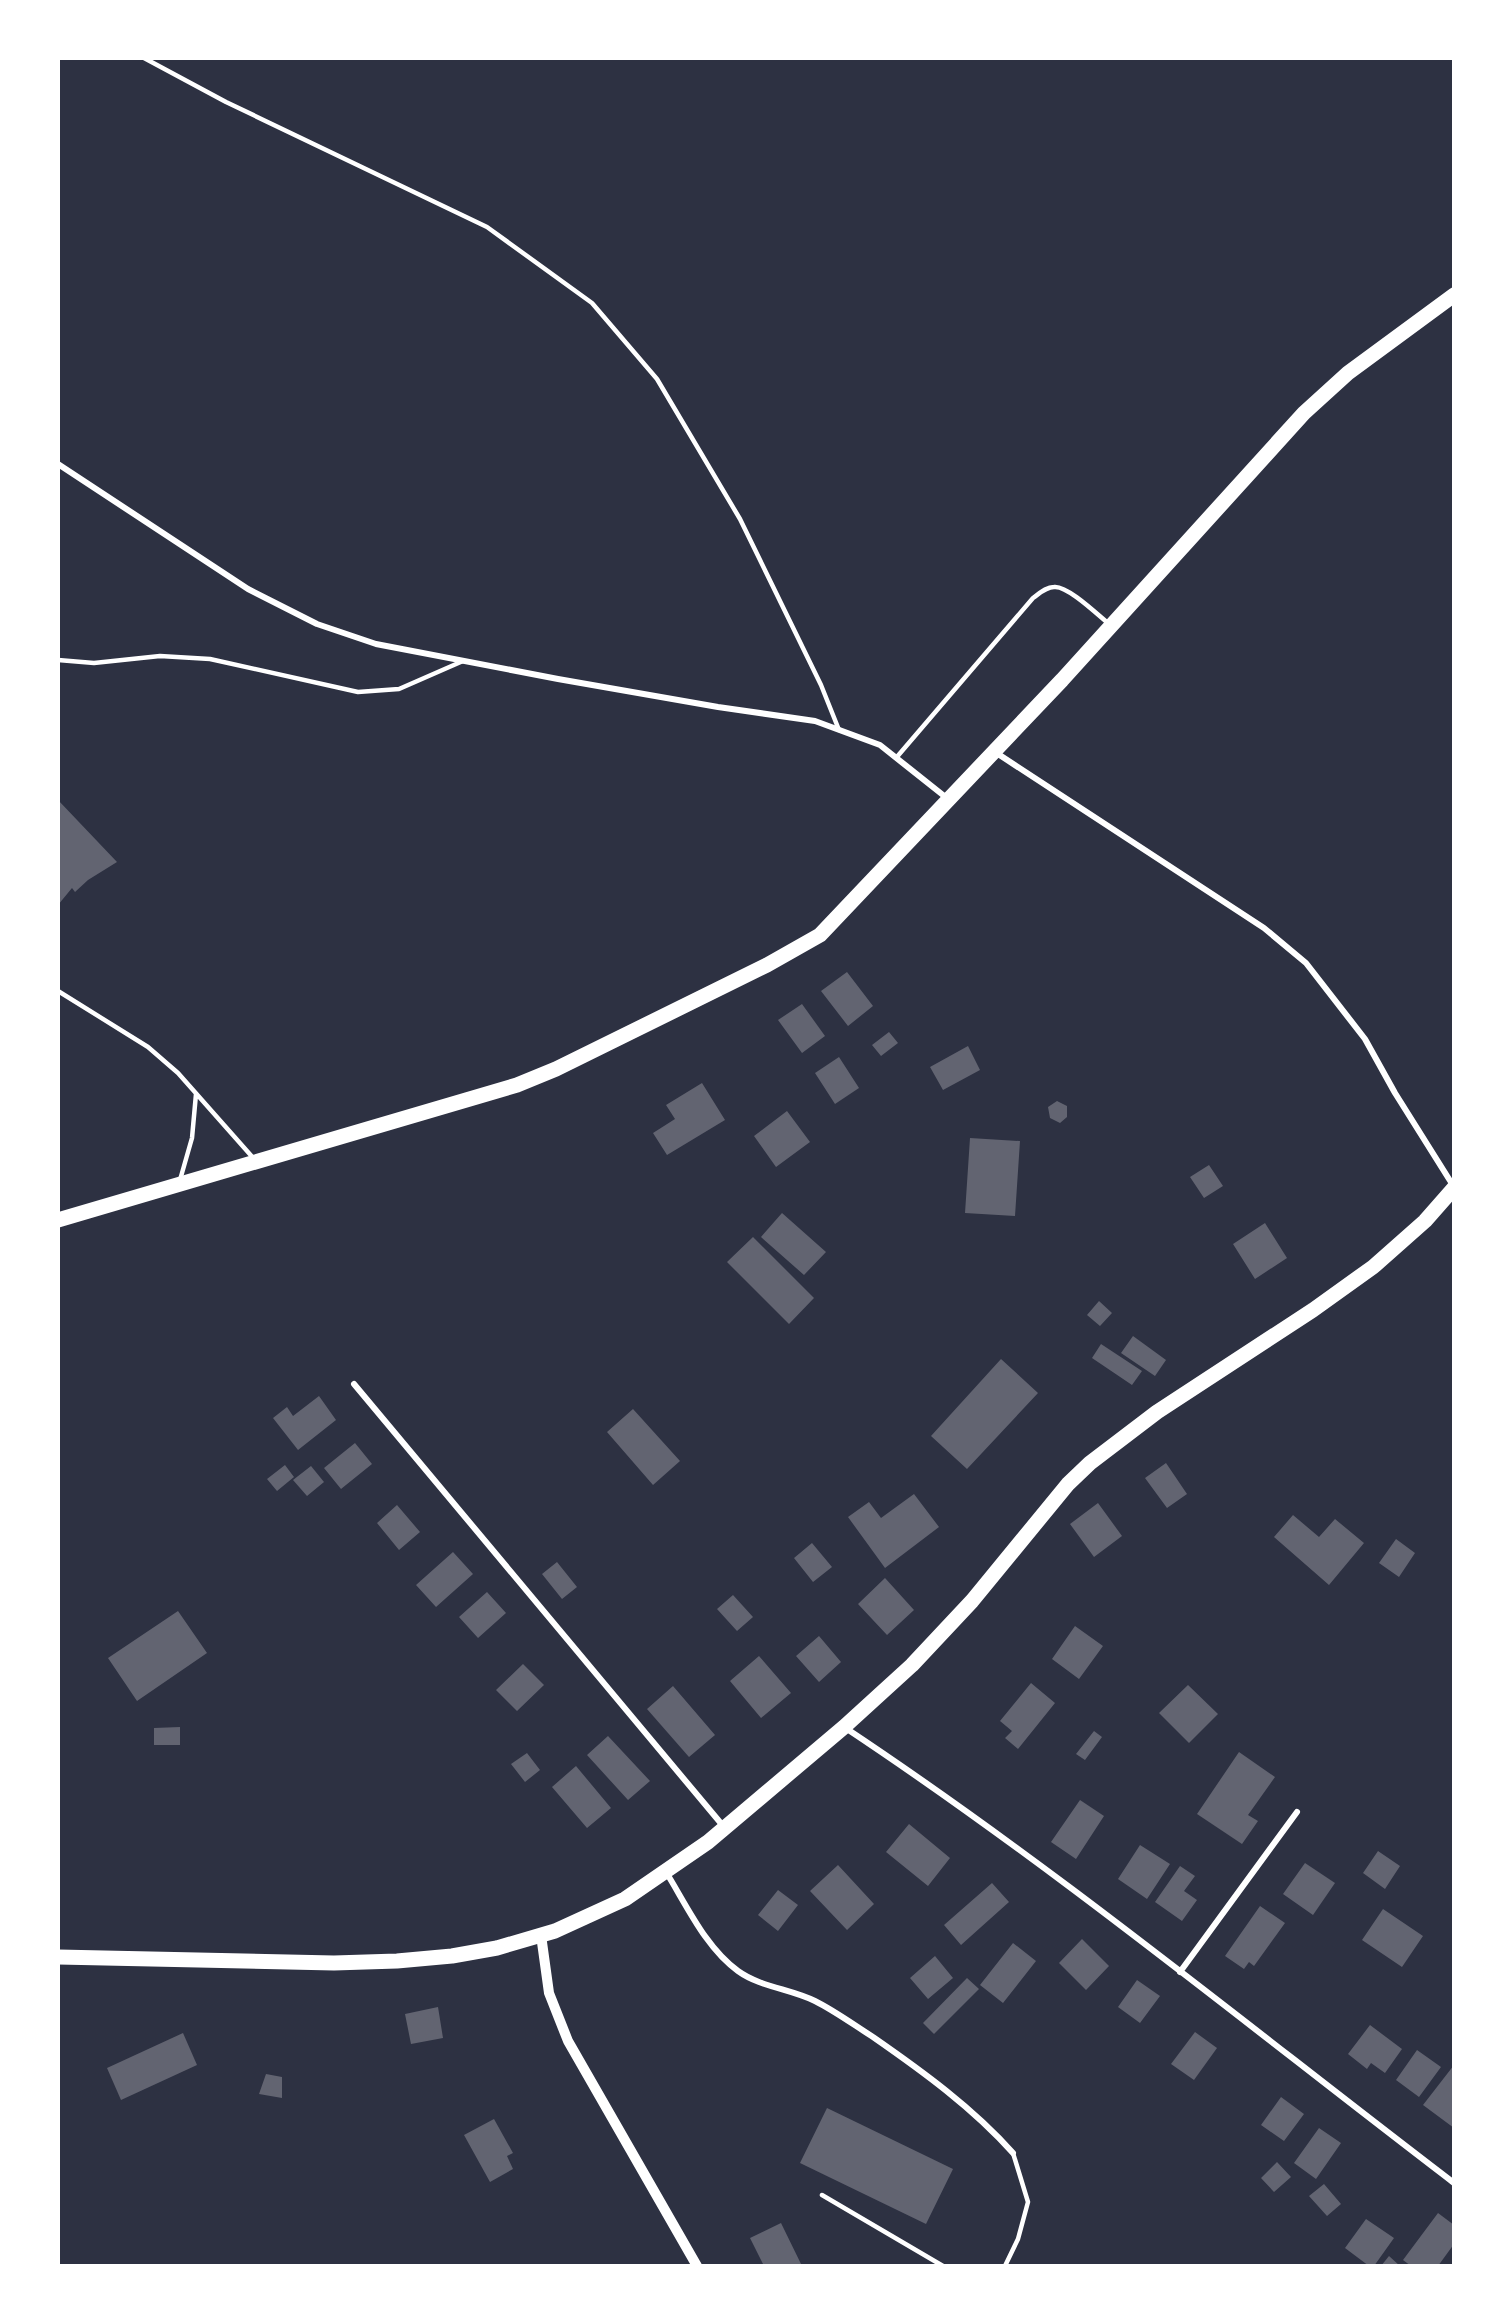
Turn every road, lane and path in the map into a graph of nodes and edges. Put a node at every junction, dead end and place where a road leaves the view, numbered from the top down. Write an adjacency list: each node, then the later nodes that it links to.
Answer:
1 (144, 58): 7 (lane)
2 (1454, 295): 4 (main road)
3 (58, 464): 6 (street)
4 (1111, 626): 8 (main road); 9 (lane)
5 (58, 660): 6 (lane)
6 (463, 661): 7 (street)
7 (839, 730): 9 (street)
8 (995, 752): 10 (main road); 15 (street)
9 (896, 758): 10 (street)
10 (950, 800): 13 (main road)
11 (58, 991): 12 (lane)
12 (196, 1094): 13 (lane); 14 (lane)
13 (257, 1162): 14 (main road)
14 (179, 1185): 16 (main road)
15 (1454, 1188): 18 (main road)
16 (58, 1220)
17 (354, 1384): 20 (street)
18 (844, 1727): 20 (main road); 24 (street)
19 (1297, 1812): 24 (street)
20 (725, 1828): 21 (main road)
21 (666, 1872): 22 (main road); 25 (street)
22 (541, 1935): 23 (main road); 28 (street)
23 (58, 1957)
24 (1180, 1971): 26 (street)
25 (1013, 2153): 30 (lane)
26 (1454, 2183)
27 (822, 2194): 29 (lane)
28 (697, 2265)
29 (943, 2265)
30 (1005, 2265)

